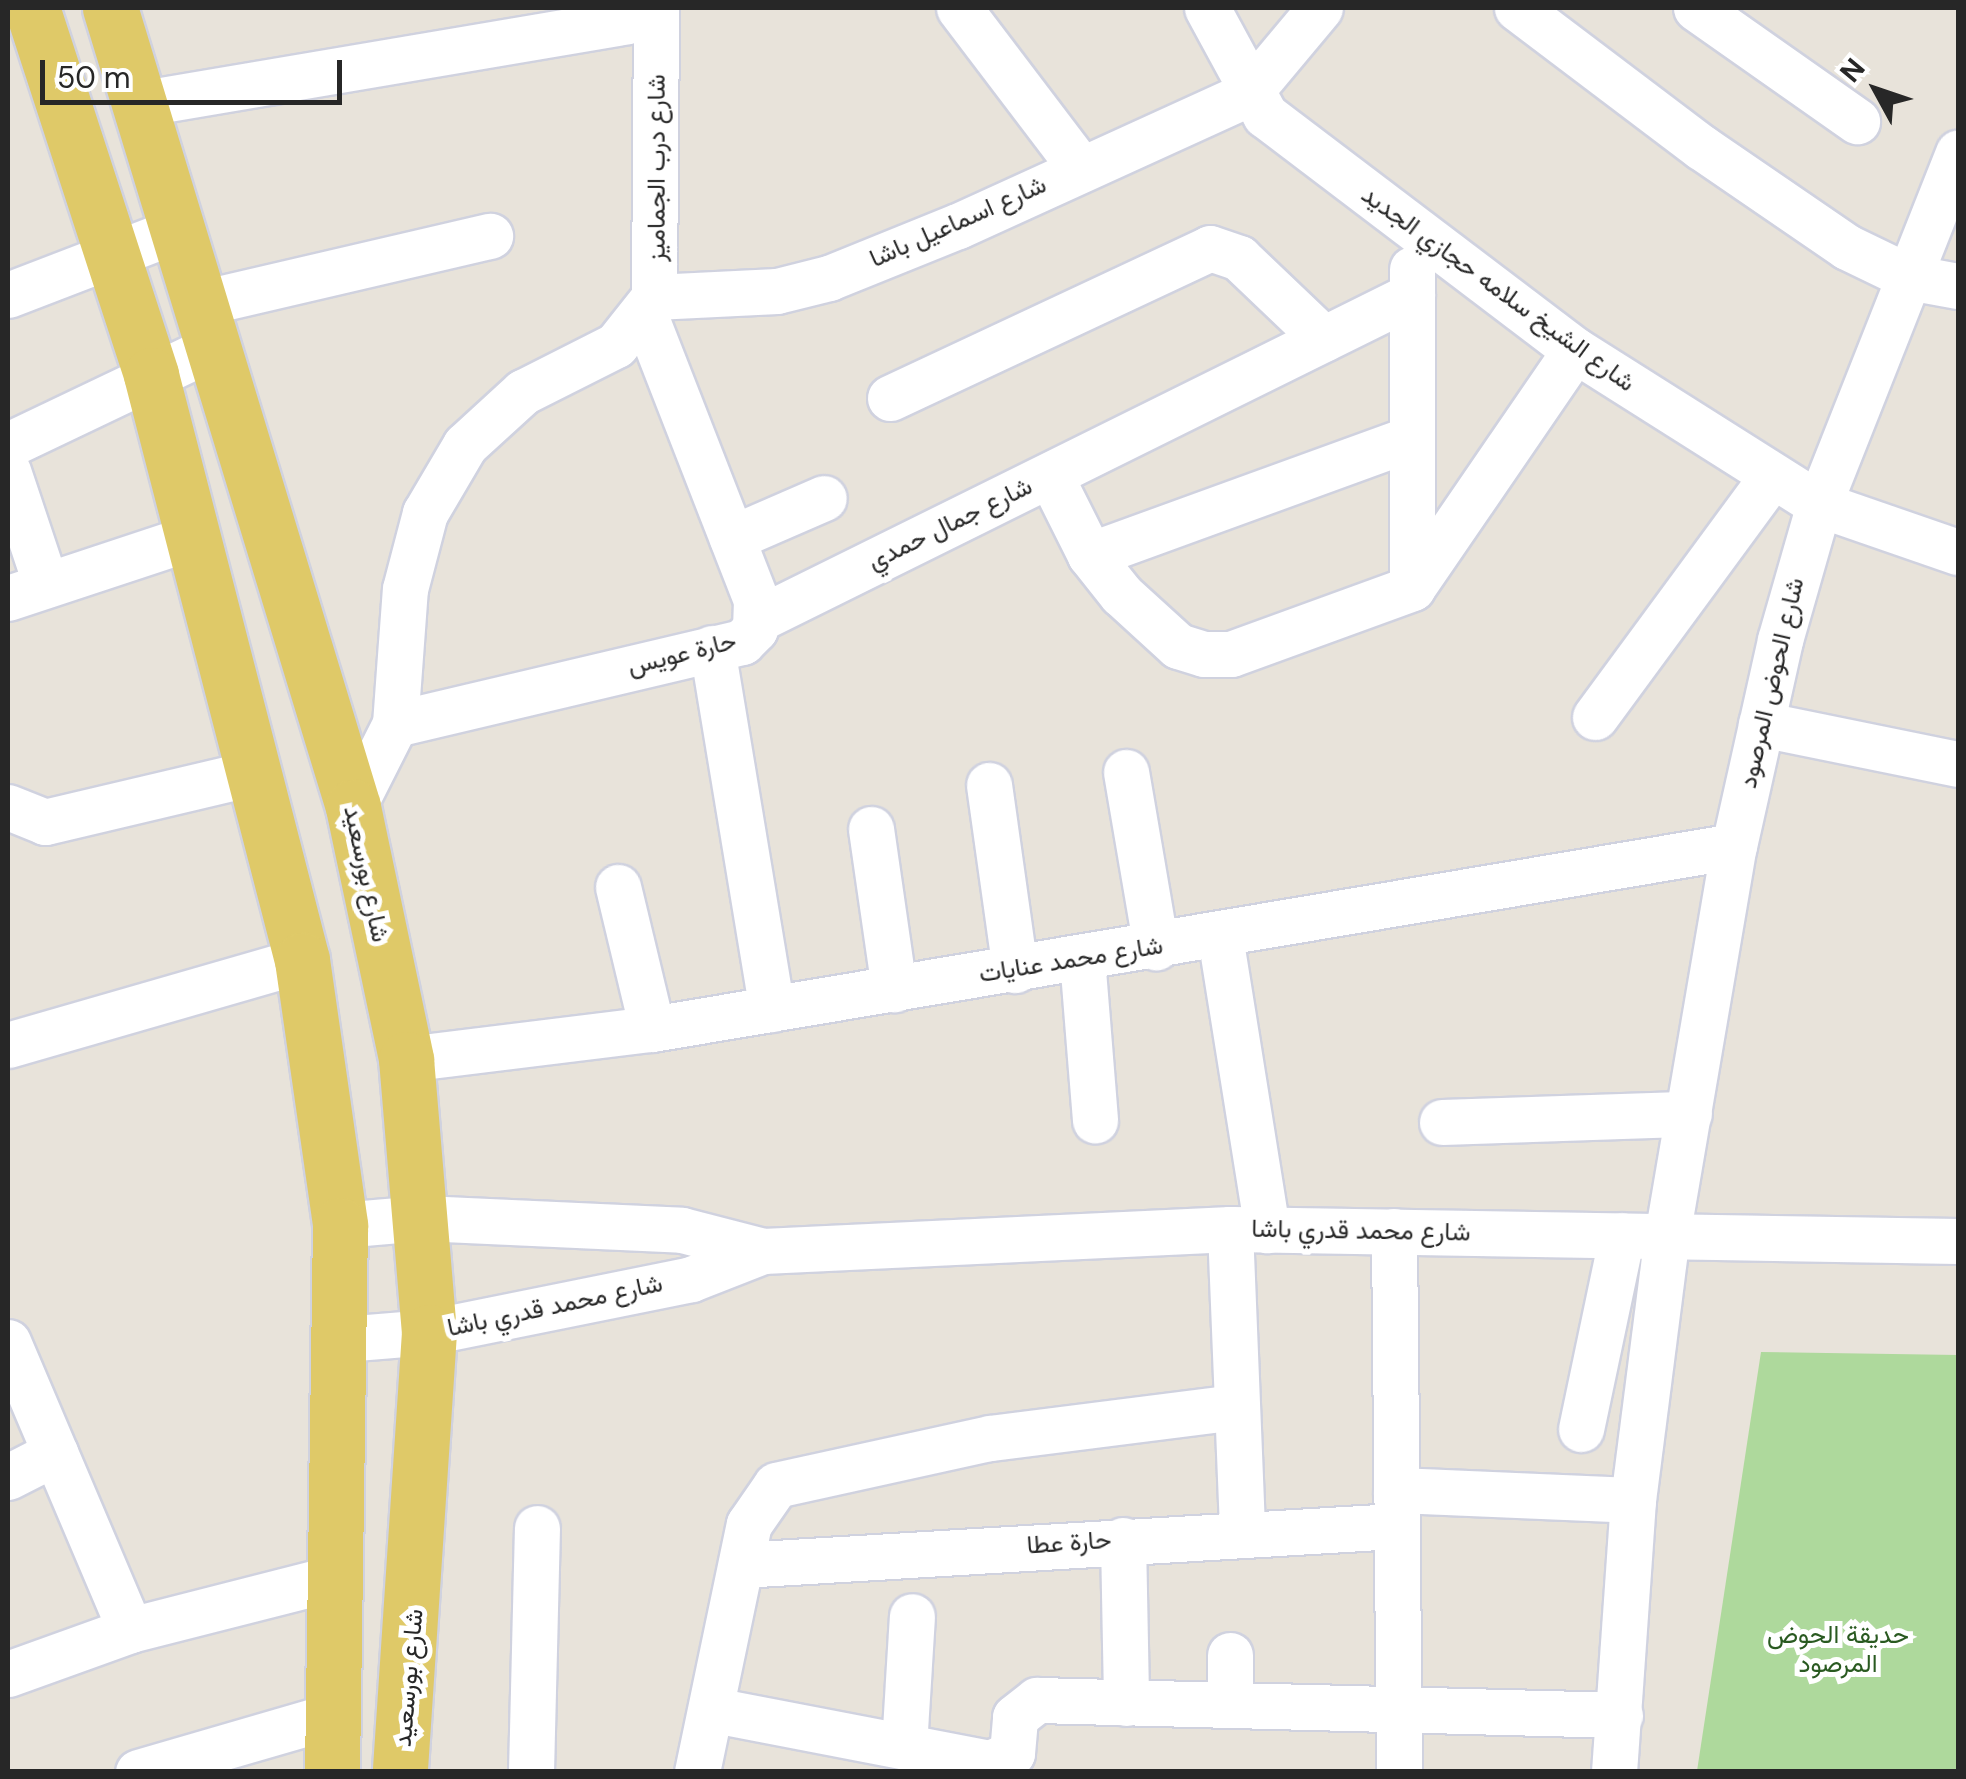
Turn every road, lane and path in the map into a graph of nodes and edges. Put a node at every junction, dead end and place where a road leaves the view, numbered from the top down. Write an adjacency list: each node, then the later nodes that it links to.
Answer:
1 (32, 8): 17 (main road)
2 (110, 8): 10 (main road, شارع بورسعيد)
3 (654, 8): 10 (street); 22 (street, شارع درب الجماميز)
4 (958, 8): 13 (street)
5 (1206, 8): 9 (street, شارع الشيخ سلامه حجازي الجديد)
6 (1320, 8): 9 (street)
7 (1517, 8): 18 (street)
8 (1696, 8): 11 (street)
9 (1248, 94): 13 (street, شارع اسماعيل باشا); 14 (street, شارع الشيخ سلامه حجازي الجديد)
10 (138, 104): 15 (main road, شارع بورسعيد)
11 (1857, 122)
12 (1958, 154): 18 (street, شارع الحوض المرصود)
13 (1079, 166): 22 (street, شارع اسماعيل باشا)
14 (1411, 227): 21 (street); 25 (street, شارع الشيخ سلامه حجازي الجديد)
15 (176, 231): 17 (street); 23 (main road, شارع بورسعيد)
16 (490, 236): 23 (street)
17 (116, 256): 20 (street); 26 (main road)
18 (1910, 277): 19 (street); 34 (street, شارع الحوض المرصود)
19 (1958, 286)
20 (8, 295)
21 (1412, 295): 24 (street); 28 (street)
22 (649, 306): 36 (street, حارة عويس); 44 (street)
23 (203, 326): 26 (street); 50 (main road, شارع بورسعيد)
24 (1324, 339): 27 (street); 31 (street)
25 (1576, 350): 32 (street, شارع الشيخ سلامه حجازي الجديد); 39 (street)
26 (151, 375): 29 (street); 35 (main road)
27 (890, 398)
28 (1411, 438): 38 (street); 39 (street)
29 (8, 445)
30 (8, 471): 40 (street)
31 (1050, 475): 38 (street, شارع جمال حمدي); 41 (street, شارع جمال حمدي)
32 (1771, 477): 34 (street, شارع الشيخ سلامه حجازي الجديد); 43 (street)
33 (824, 498): 36 (street)
34 (1819, 504): 37 (street, شارع الشيخ سلامه حجازي الجديد); 45 (street, شارع الحوض المرصود)
35 (196, 536): 40 (street); 47 (main road)
36 (732, 538): 41 (street, حارة عويس)
37 (1958, 552)
38 (1090, 555): 39 (street, شارع جمال حمدي)
39 (1412, 588)
40 (27, 592)
41 (758, 619): 42 (street, حارة عويس)
42 (712, 648): 44 (street, حارة عويس); 61 (street)
43 (1595, 717)
44 (395, 724): 50 (street)
45 (1761, 724): 46 (street); 53 (street, شارع الحوض المرصود)
46 (1958, 764)
47 (257, 772): 51 (street); 58 (main road)
48 (1126, 772): 56 (street)
49 (989, 786): 59 (street)
50 (353, 807): 64 (main road, شارع بورسعيد)
51 (8, 808)
52 (871, 829): 60 (street)
53 (1734, 846): 55 (street, شارع محمد عنايات); 65 (street, شارع الحوض المرصود)
54 (618, 887): 62 (street)
55 (1220, 936): 56 (street, شارع محمد عنايات); 70 (street)
56 (1156, 946): 57 (street, شارع محمد عنايات)
57 (1082, 958): 59 (street, شارع محمد عنايات); 66 (street)
58 (302, 960): 63 (street); 69 (main road)
59 (1015, 970): 60 (street, شارع محمد عنايات)
60 (894, 989): 61 (street, شارع محمد عنايات)
61 (772, 1009): 62 (street, شارع محمد عنايات)
62 (652, 1028): 64 (street, شارع محمد عنايات)
63 (8, 1045)
64 (406, 1058): 68 (main road, شارع بورسعيد)
65 (1689, 1114): 67 (street); 73 (street, شارع الحوض المرصود)
66 (1096, 1120)
67 (1442, 1122)
68 (422, 1218): 69 (street, شارع محمد قدري باشا); 75 (street, شارع محمد قدري باشا); 76 (main road, شارع بورسعيد)
69 (340, 1225): 77 (main road)
70 (1249, 1229): 71 (street, شارع محمد قدري باشا); 75 (street, شارع محمد قدري باشا); 79 (street)
71 (1394, 1231): 72 (street, شارع محمد قدري باشا); 84 (street)
72 (1622, 1235): 73 (street, شارع محمد قدري باشا); 80 (street)
73 (1667, 1236): 74 (street, شارع محمد قدري باشا); 83 (street, شارع الحوض المرصود)
74 (1958, 1240)
75 (763, 1251): 76 (street, شارع محمد قدري باشا)
76 (429, 1332): 77 (street, شارع محمد قدري باشا); 103 (main road, شارع بورسعيد)
77 (343, 1339): 89 (main road)
78 (8, 1342): 81 (street)
79 (1236, 1407): 86 (street); 88 (street)
80 (1581, 1429)
81 (55, 1453): 82 (street); 91 (street)
82 (8, 1477)
83 (1633, 1500): 84 (street, حارة عطا); 99 (street, شارع الحوض المرصود)
84 (1396, 1508): 86 (street, حارة عطا); 97 (street)
85 (537, 1528): 104 (street)
86 (1242, 1532): 87 (street, حارة عطا)
87 (1122, 1540): 88 (street, حارة عطا); 94 (street)
88 (742, 1566): 96 (street)
89 (334, 1578): 91 (street); 98 (main road)
90 (912, 1616): 100 (street)
91 (130, 1630): 93 (street)
92 (1230, 1655): 95 (street)
93 (8, 1674)
94 (1126, 1703): 95 (street); 100 (street)
95 (1230, 1705): 97 (street)
96 (714, 1710): 100 (street); 105 (street)
97 (1398, 1710): 99 (street); 106 (street)
98 (334, 1715): 101 (street); 102 (main road)
99 (1620, 1715): 107 (street, شارع الحوض المرصود)
100 (904, 1746)
101 (138, 1772)
102 (332, 1772)
103 (400, 1772)
104 (531, 1772)
105 (696, 1772)
106 (1399, 1772)
107 (1614, 1772)

